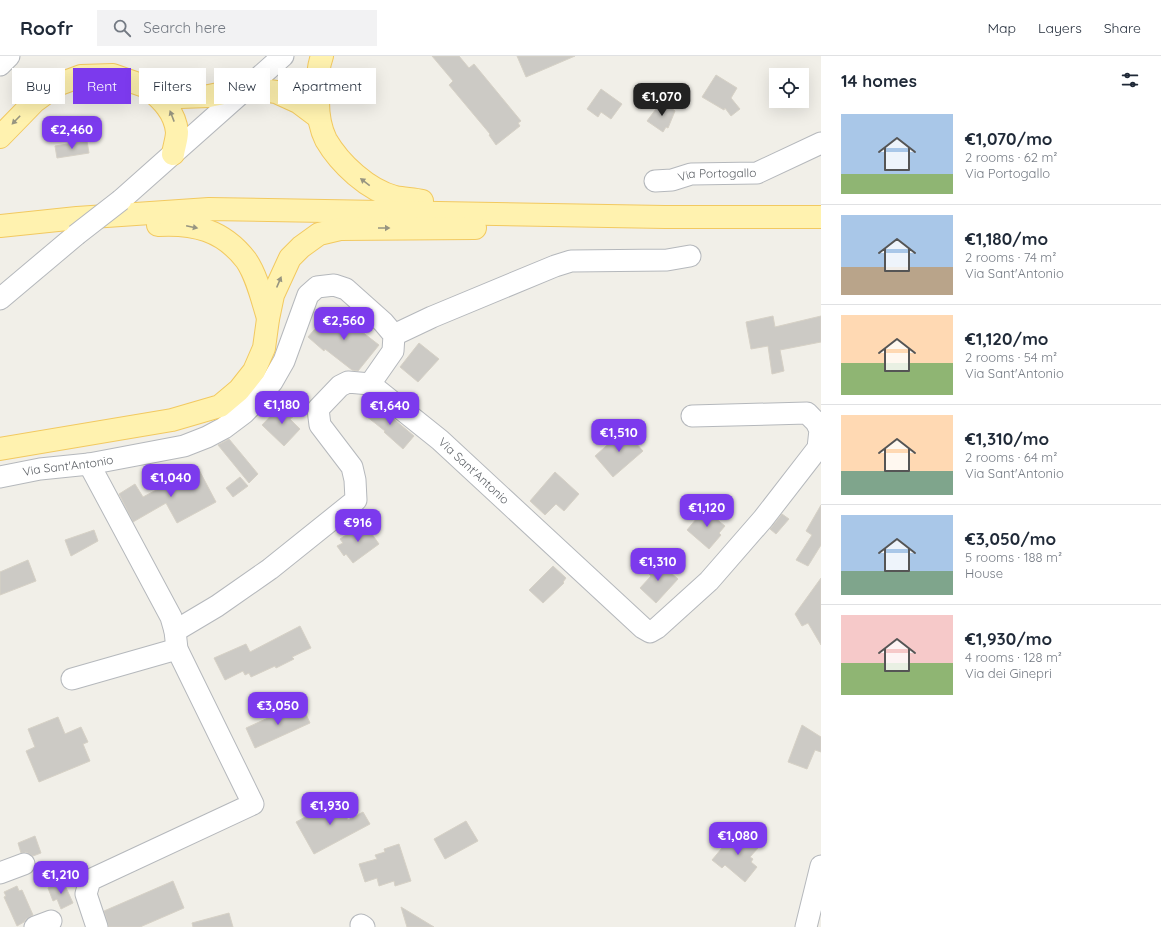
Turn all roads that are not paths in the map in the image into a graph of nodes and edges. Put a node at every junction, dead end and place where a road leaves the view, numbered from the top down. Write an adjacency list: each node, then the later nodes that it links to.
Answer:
1 (9, 56): 4 (street)
2 (283, 56): 5 (street)
3 (322, 56): 10 (main road)
4 (0, 65)
5 (269, 68)
6 (139, 84): 11 (main road, one-way to 11)
7 (270, 91): 10 (main road)
8 (166, 104): 13 (main road, one-way to 8)
9 (228, 104): 13 (street)
10 (318, 117): 15 (main road, one-way to 10)
11 (0, 137)
12 (821, 143): 14 (street, Via Portogallo)
13 (173, 154): 21 (street, bridge)
14 (655, 181)
15 (621, 215): 16 (main road); 18 (main road)
16 (665, 217): 17 (main road); 22 (main road, one-way to 16)
17 (821, 217)
18 (0, 226)
19 (0, 236): 22 (main road, one-way to 22)
20 (690, 256): 23 (street)
21 (0, 299)
22 (268, 319): 26 (main road)
23 (394, 335): 24 (street); 27 (street, Via Sant'Antonio)
24 (370, 384): 25 (street, Via Sant'Antonio); 29 (street)
25 (692, 416)
26 (4, 446)
27 (90, 464): 28 (street, Via Sant'Antonio); 29 (street)
28 (0, 477)
29 (176, 640): 30 (street); 34 (street)
30 (72, 679)
31 (24, 864): 33 (street)
32 (821, 866): 35 (street)
33 (0, 873)
34 (98, 927)
35 (806, 927)

